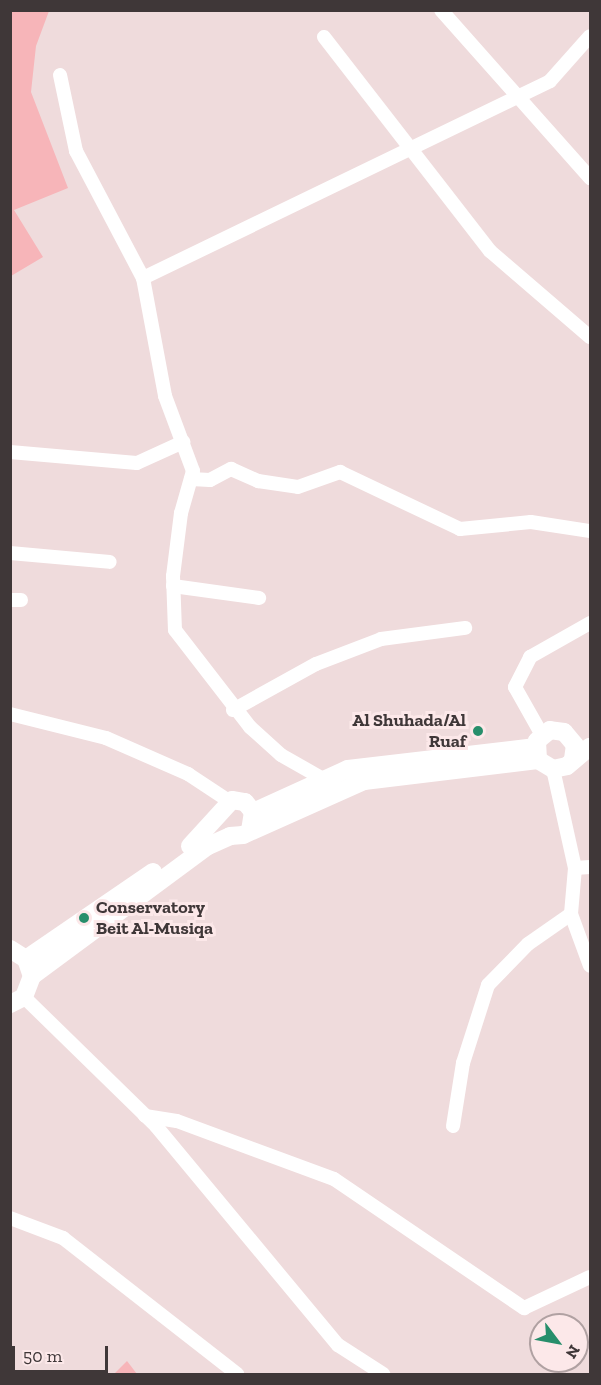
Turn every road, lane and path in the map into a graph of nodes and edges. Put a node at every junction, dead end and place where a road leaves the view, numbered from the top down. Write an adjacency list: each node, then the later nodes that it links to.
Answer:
1 (441, 10): 5 (street)
2 (591, 36): 5 (street)
3 (324, 37): 6 (street)
4 (60, 75): 8 (street)
5 (518, 98): 6 (street); 7 (street)
6 (410, 151): 8 (street); 9 (street)
7 (591, 178)
8 (143, 278): 10 (street)
9 (591, 337)
10 (183, 442): 11 (street); 12 (street)
11 (10, 452)
12 (191, 479): 13 (street); 16 (street)
13 (591, 531)
14 (10, 553): 15 (street)
15 (110, 562)
16 (173, 586): 17 (street); 20 (street)
17 (259, 598)
18 (591, 623): 23 (street)
19 (465, 628): 20 (street)
20 (233, 710): 24 (street)
21 (10, 714): 25 (street)
22 (582, 745): 23 (street); 23 (street)
23 (542, 753): 24 (street); 28 (street); 31 (street)
24 (323, 779): 26 (street)
25 (229, 801): 26 (street); 27 (street)
26 (253, 812): 28 (street)
27 (218, 820): 29 (street); 33 (street)
28 (250, 830): 29 (street)
29 (230, 836): 33 (street)
30 (591, 867): 31 (street)
31 (575, 868): 32 (street)
32 (572, 914): 34 (street); 37 (street)
33 (23, 962): 35 (street)
34 (591, 966)
35 (17, 1001): 36 (street)
36 (146, 1116): 39 (street); 41 (street)
37 (453, 1126)
38 (10, 1218): 40 (street)
39 (591, 1276)
40 (237, 1374)
41 (383, 1374)

